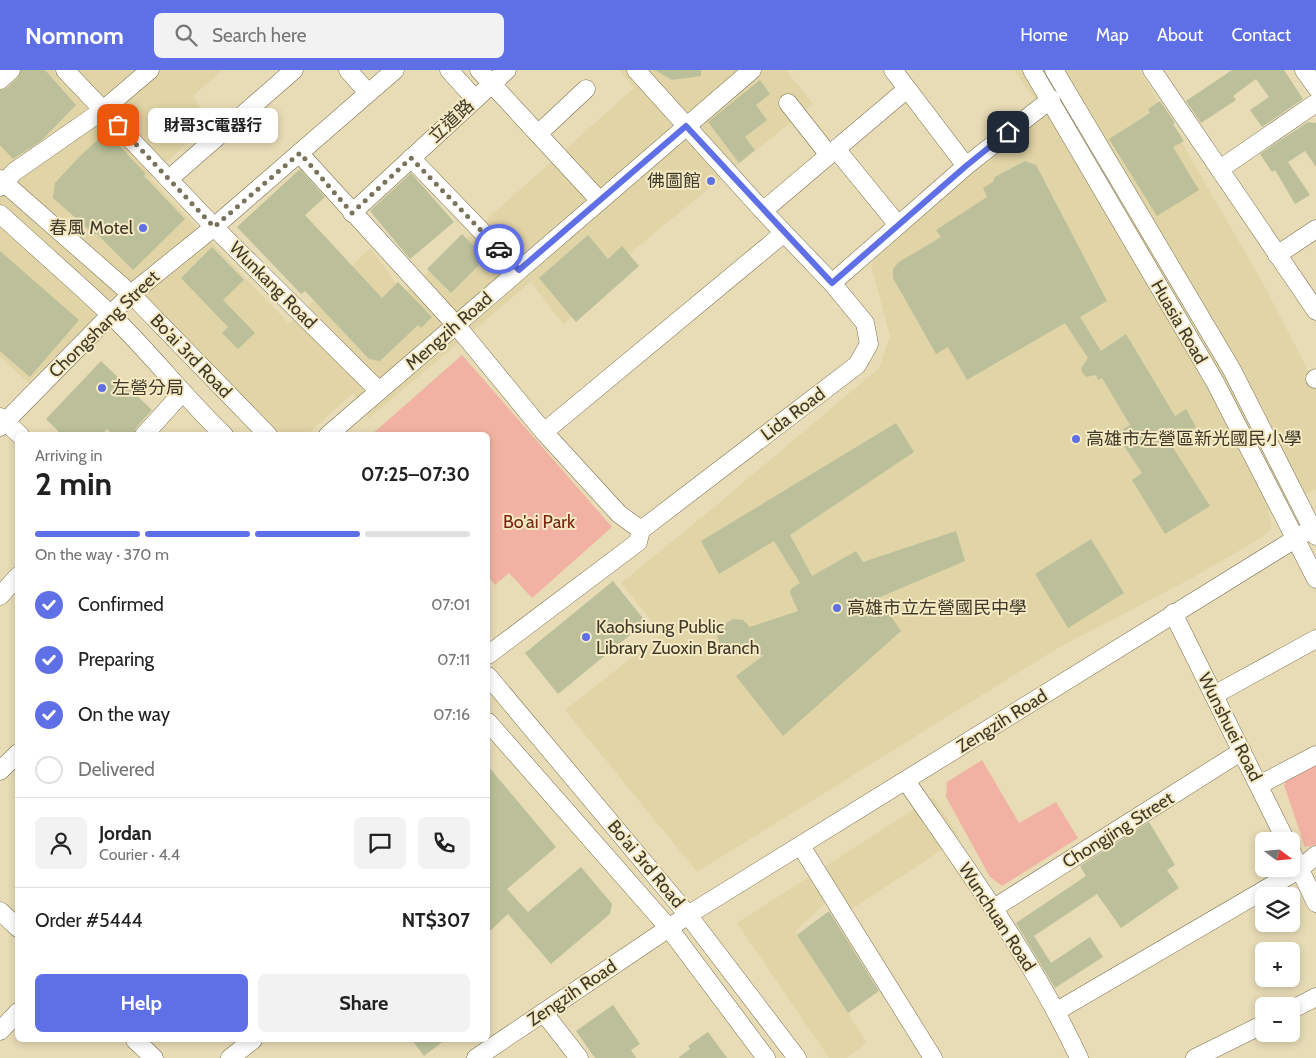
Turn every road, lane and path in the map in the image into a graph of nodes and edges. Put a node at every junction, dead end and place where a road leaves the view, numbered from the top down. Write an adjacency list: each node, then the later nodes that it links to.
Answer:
1 (11, 70): 17 (street)
2 (65, 70): 27 (street, Wunkang Road)
3 (150, 70): 27 (street)
4 (294, 70): 35 (street)
5 (348, 70): 22 (street)
6 (395, 70): 22 (street, Chongshang Street)
7 (449, 70): 23 (street)
8 (479, 70): 18 (street)
9 (507, 70): 18 (street, 立道路)
10 (636, 70): 28 (street, Lida Road)
11 (752, 70): 28 (street, Mengzih Road)
12 (893, 70): 21 (street)
13 (1032, 70): 24 (street, Huasia Road)
14 (1054, 70): 47 (street, Huasia Road)
15 (1152, 70): 34 (street)
16 (1304, 70): 19 (street)
17 (0, 80)
18 (492, 84): 23 (street, 立道路); 29 (street)
19 (1316, 87)
20 (586, 89): 29 (street)
21 (907, 89): 30 (street); 33 (street)
22 (368, 93): 31 (street, Chongshang Street)
23 (475, 99): 32 (street, 立道路)
24 (1051, 99): 33 (street); 49 (street, Huasia Road)
25 (788, 103): 30 (street)
26 (1316, 103): 34 (street)
27 (104, 110): 35 (street, Wunkang Road); 36 (street)
28 (686, 126): 37 (street, Mengzih Road); 38 (street, Lida Road)
29 (538, 134): 37 (street)
30 (832, 152): 38 (street); 41 (street)
31 (300, 153): 39 (street); 42 (street, Chongshang Street)
32 (411, 158): 39 (street, 立道路); 46 (street)
33 (966, 166): 41 (street)
34 (1220, 169): 45 (street)
35 (169, 179): 42 (street, Wunkang Road)
36 (1, 183): 50 (street, Bo'ai 3rd Road)
37 (600, 201): 46 (street, Mengzih Road)
38 (763, 211): 44 (street, Lida Road)
39 (352, 213): 53 (street)
40 (0, 214): 52 (street, Bo'ai 3rd Road)
41 (898, 225): 48 (street)
42 (214, 227): 50 (street, Chongshang Street); 54 (street, Wunkang Road)
43 (1316, 229): 45 (street)
44 (784, 233): 48 (street, Lida Road); 62 (street)
45 (1277, 255): 51 (street)
46 (519, 270): 53 (street, Mengzih Road)
47 (1177, 278): 49 (street); 64 (street, Huasia Road)
48 (832, 283): 63 (street, Lida Road)
49 (1160, 288): 65 (street, Huasia Road)
50 (131, 294): 52 (street, Chongshang Street); 60 (street, Bo'ai 3rd Road)
51 (1316, 311)
52 (110, 314): 55 (street, Bo'ai 3rd Road); 56 (street, Chongshang Street)
53 (456, 325): 54 (street, Mengzih Road); 62 (street)
54 (379, 391): 61 (street, Mengzih Road)
55 (182, 393): 58 (street); 59 (street, Bo'ai 3rd Road)
56 (2, 422): 57 (street)
57 (16, 432)
58 (147, 432)
59 (216, 432)
60 (265, 432)
61 (331, 432)
62 (544, 432): 63 (street)
63 (641, 530): 71 (street, Lida Road)
64 (1315, 530): 65 (street, Zengzih Road)
65 (1295, 540): 67 (street, Huasia Road); 69 (street, Zengzih Road)
66 (15, 579): 68 (street)
67 (1316, 580)
68 (0, 596)
69 (1172, 614): 73 (street, Wunshuei Road); 79 (street, Zengzih Road)
70 (1316, 639): 73 (street)
71 (490, 653)
72 (490, 678): 89 (street, Bo'ai 3rd Road)
73 (1214, 695): 75 (street, Wunshuei Road)
74 (490, 724): 91 (street, Bo'ai 3rd Road)
75 (1242, 751): 80 (street, Wunshuei Road); 87 (street, Chongjing Street)
76 (15, 755): 78 (street)
77 (1316, 756): 80 (street)
78 (0, 771)
79 (906, 781): 82 (street, Zengzih Road); 87 (street, Wunchuan Road)
80 (1259, 785): 81 (street, Wunshuei Road)
81 (1282, 832)
82 (801, 846): 89 (street, Zengzih Road); 107 (street)
83 (1316, 855): 84 (street)
84 (1300, 869): 86 (street)
85 (1285, 878): 94 (street)
86 (1316, 903)
87 (994, 908): 94 (street, Wunchuan Road)
88 (0, 911): 90 (street)
89 (688, 915): 91 (street, Zengzih Road); 106 (street, Bo'ai 3rd Road)
90 (15, 925)
91 (668, 927): 95 (street, Zengzih Road); 105 (street, Bo'ai 3rd Road)
92 (1316, 997): 93 (street)
93 (1300, 1005)
94 (1057, 1011): 108 (street, Wunchuan Road)
95 (544, 1013): 103 (street, Zengzih Road); 104 (street)
96 (15, 1015): 98 (street)
97 (1255, 1028): 109 (street)
98 (0, 1031)
99 (137, 1042): 101 (street)
100 (250, 1042): 102 (street)
101 (154, 1058)
102 (230, 1058)
103 (476, 1058)
104 (579, 1058)
105 (766, 1058)
106 (797, 1058)
107 (933, 1058)
108 (1079, 1058)
109 (1195, 1058)

